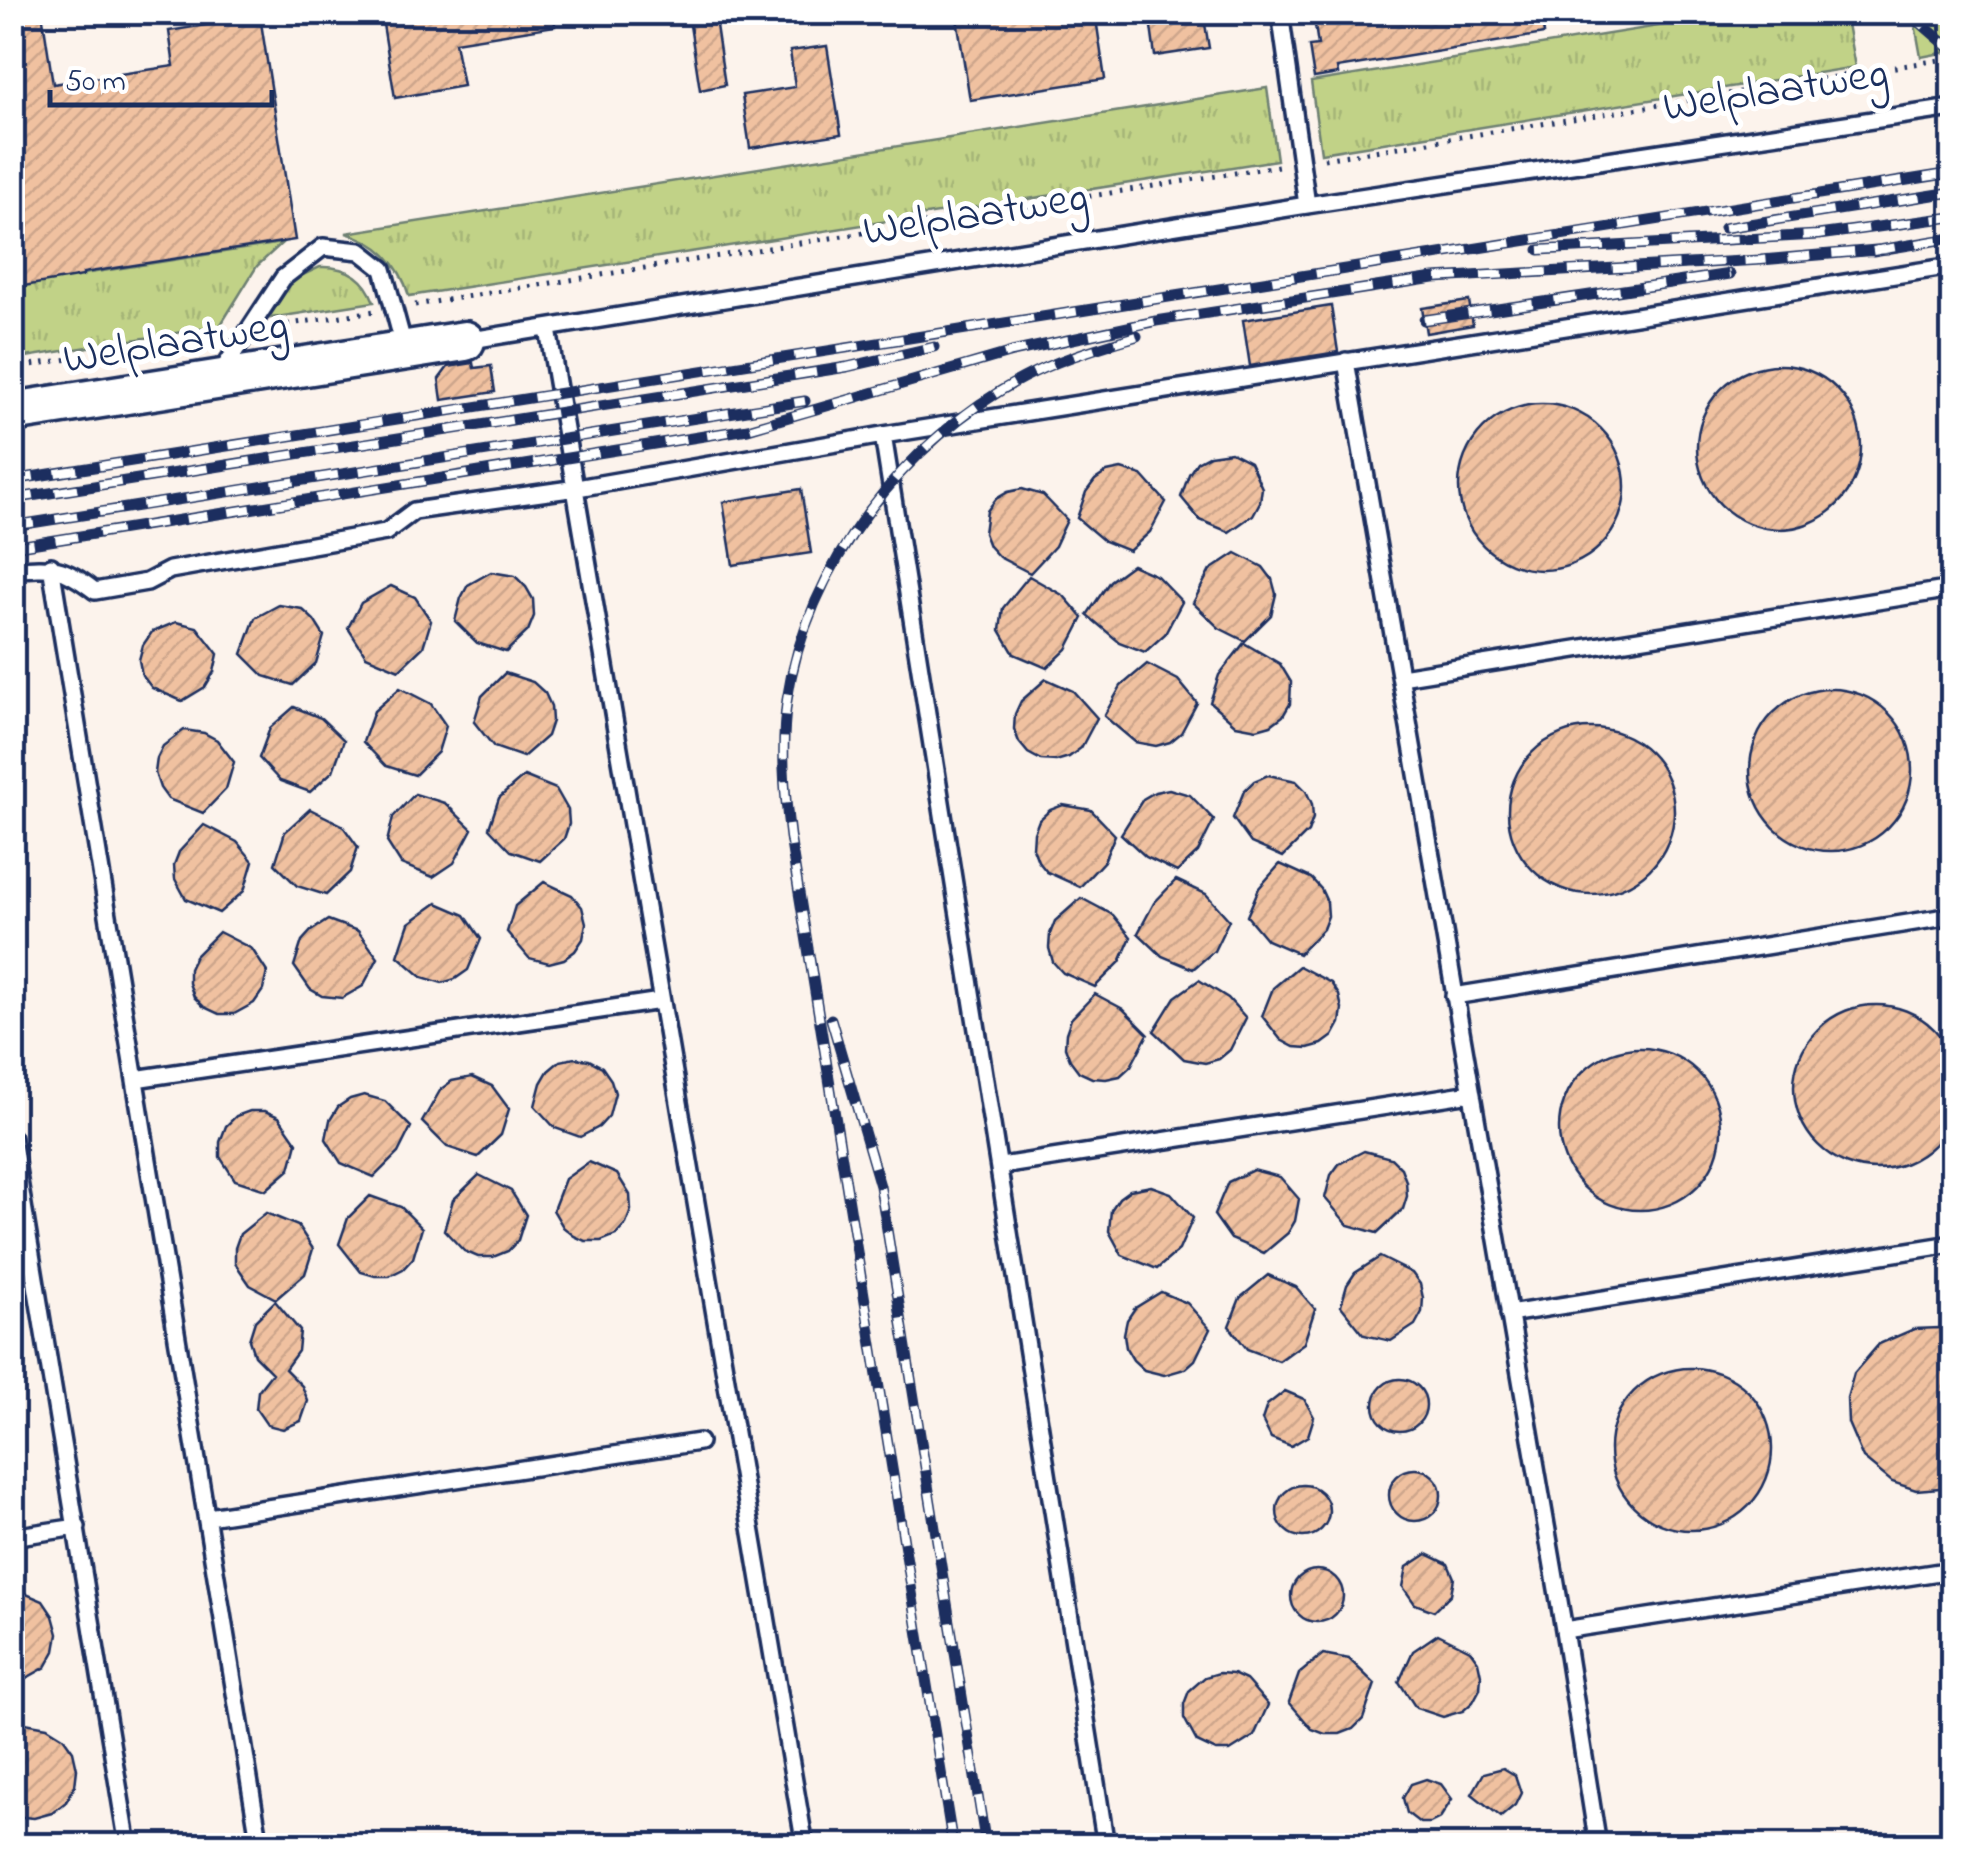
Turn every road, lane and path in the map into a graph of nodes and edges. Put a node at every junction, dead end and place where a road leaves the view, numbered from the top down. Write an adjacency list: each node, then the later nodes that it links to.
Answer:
1 (1280, 12): 4 (lane)
2 (1952, 58): 4 (path)
3 (1952, 108): 5 (lane, Welplaatweg)
4 (1301, 163): 5 (lane); 7 (path)
5 (1308, 205): 8 (lane, Welplaatweg)
6 (1952, 266): 11 (lane)
7 (470, 296)
8 (548, 329): 9 (lane, Welplaatweg); 15 (lane)
9 (465, 341): 10 (street, Welplaatweg)
10 (405, 350): 12 (street, Welplaatweg); 12 (lane)
11 (1346, 361): 14 (lane); 19 (lane)
12 (216, 381): 13 (street, Welplaatweg)
13 (12, 412)
14 (883, 434): 15 (lane); 26 (lane)
15 (577, 488): 16 (lane); 37 (lane)
16 (51, 566): 17 (lane); 23 (lane)
17 (12, 570)
18 (1952, 590): 19 (lane)
19 (1401, 678): 21 (lane)
20 (1952, 916): 21 (lane)
21 (1454, 996): 24 (lane)
22 (654, 1002): 23 (lane)
23 (135, 1079): 30 (lane)
24 (1471, 1093): 26 (lane); 28 (lane)
25 (12, 1138): 31 (lane)
26 (1001, 1166): 38 (lane)
27 (1952, 1244): 28 (lane)
28 (1508, 1314): 34 (lane)
29 (699, 1442): 30 (lane)
30 (208, 1517): 36 (lane)
31 (77, 1527): 32 (lane); 35 (lane)
32 (12, 1537)
33 (1952, 1570): 34 (lane)
34 (1564, 1630): 39 (lane)
35 (128, 1846)
36 (260, 1846)
37 (805, 1846)
38 (1106, 1846)
39 (1598, 1846)

